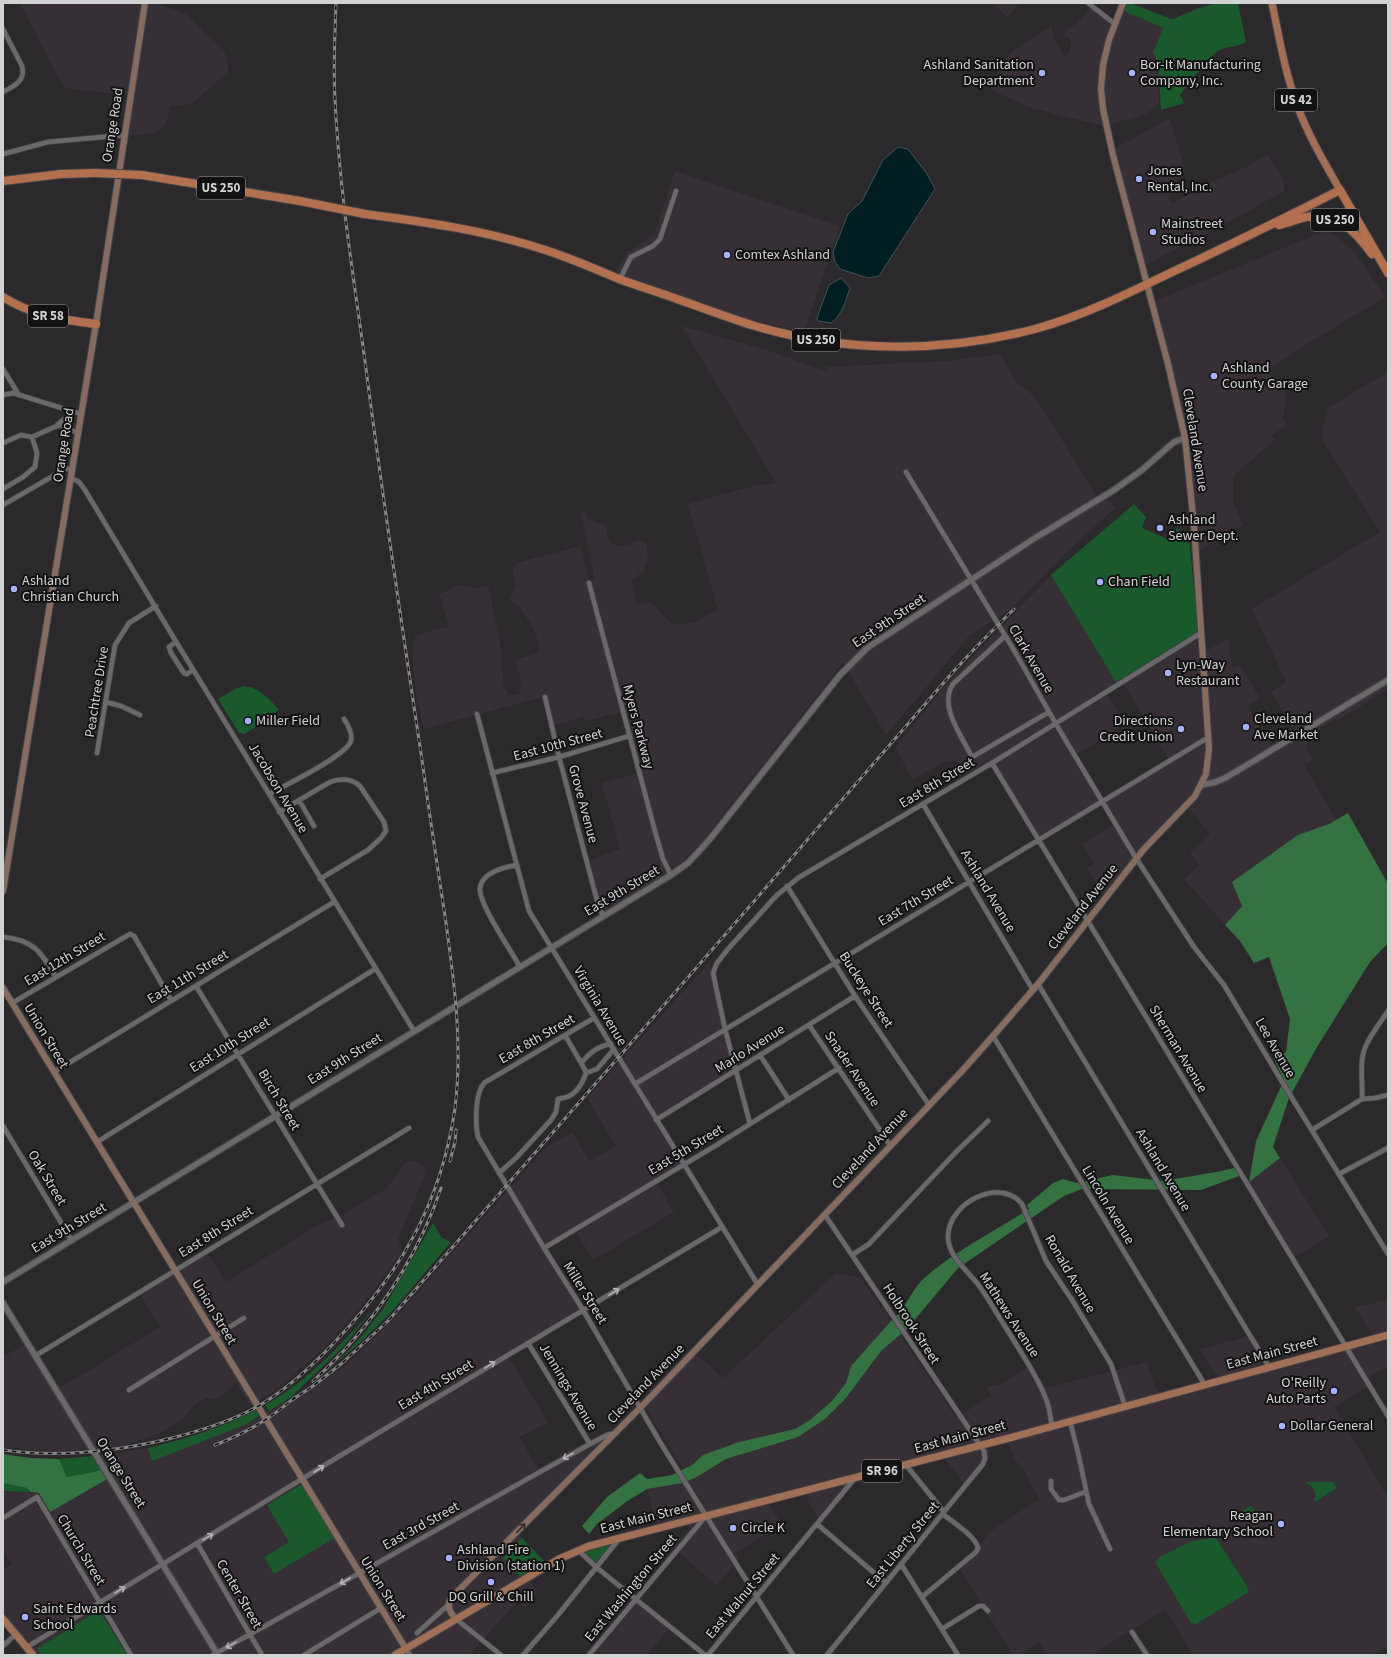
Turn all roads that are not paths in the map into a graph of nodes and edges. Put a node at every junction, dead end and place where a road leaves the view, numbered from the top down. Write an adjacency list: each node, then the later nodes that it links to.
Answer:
1 (144, 3): 8 (main road, Orange Road)
2 (1088, 3): 5 (street)
3 (1122, 3): 5 (main road, Cleveland Avenue)
4 (1272, 3): 11 (main road, US 42)
5 (1115, 24): 16 (main road, Cleveland Avenue)
6 (3, 29): 7 (street)
7 (3, 92)
8 (124, 135): 9 (street); 18 (main road, Orange Road)
9 (3, 154)
10 (3, 181): 15 (highway, US 250, bridge)
11 (1340, 190): 13 (highway, US 250); 14 (highway, US 42)
12 (676, 191): 15 (street)
13 (1263, 229): 14 (highway, US 250); 16 (highway, US 250)
14 (1387, 272)
15 (620, 279): 16 (highway, US 250)
16 (1148, 284): 27 (main road, Cleveland Avenue)
17 (3, 297): 18 (highway, SR 58)
18 (96, 324): 23 (main road, Orange Road)
19 (3, 369): 21 (street)
20 (3, 395): 21 (street)
21 (19, 395): 22 (street)
22 (73, 411): 23 (street); 24 (street)
23 (81, 414): 25 (main road, Orange Road)
24 (56, 426): 25 (street); 26 (street)
25 (78, 433): 29 (main road, Orange Road)
26 (32, 436): 28 (street); 32 (street)
27 (1185, 438): 34 (street, East 9th Street); 37 (main road, Cleveland Avenue)
28 (3, 443)
29 (72, 469): 31 (main road, Orange Road); 33 (street)
30 (906, 472): 34 (street, Clark Avenue)
31 (71, 478): 36 (street, Jacobson Avenue); 69 (main road, Orange Road)
32 (3, 489)
33 (3, 505)
34 (971, 581): 38 (street, Clark Avenue); 65 (street, East 9th Street)
35 (589, 583): 49 (street, Myers Parkway)
36 (156, 606): 39 (street, Jacobson Avenue); 43 (street, Peachtree Drive)
37 (1201, 633): 48 (street, East 8th Street); 50 (main road, Cleveland Avenue)
38 (1005, 636): 44 (street, Clark Avenue); 44 (street)
39 (176, 642): 40 (street, Jacobson Avenue); 40 (street)
40 (193, 670): 56 (street, Jacobson Avenue)
41 (1388, 680): 55 (street)
42 (545, 697): 52 (street, Grove Avenue)
43 (106, 702): 46 (street); 51 (street, Peachtree Drive)
44 (1049, 712): 48 (street, Clark Avenue)
45 (477, 714): 54 (street, Virginia Avenue)
46 (140, 715)
47 (344, 718): 56 (street)
48 (1056, 724): 53 (street, East 8th Street); 58 (street, Clark Avenue)
49 (629, 736): 52 (street, East 10th Street); 65 (street, Myers Parkway)
50 (1208, 737): 55 (main road, Cleveland Avenue); 58 (street, East 7th Street)
51 (98, 753)
52 (559, 757): 54 (street, East 10th Street); 71 (street, Grove Avenue)
53 (992, 763): 59 (street, East 8th Street); 62 (street, Sherman Avenue)
54 (492, 773): 64 (street, Virginia Avenue)
55 (1202, 785): 63 (main road, Cleveland Avenue)
56 (269, 794): 60 (street, Jacobson Avenue)
57 (299, 800): 60 (street); 61 (street); 66 (street)
58 (1102, 801): 62 (street, East 7th Street); 63 (street, Clark Avenue)
59 (923, 804): 67 (street, Ashland Avenue); 68 (street, East 8th Street)
60 (279, 812): 66 (street, Jacobson Avenue)
61 (314, 826)
62 (1038, 840): 67 (street, East 7th Street); 72 (street, Sherman Avenue)
63 (1136, 858): 72 (main road, Cleveland Avenue); 114 (street, Lee Avenue)
64 (517, 865): 74 (street, Virginia Avenue); 76 (street)
65 (671, 875): 71 (street, East 9th Street)
66 (320, 879): 70 (street, Jacobson Avenue)
67 (969, 882): 75 (street, East 7th Street); 82 (street, Ashland Avenue)
68 (787, 886): 75 (street, Buckeye Street); 89 (street, East 8th Street)
69 (3, 891)
70 (334, 902): 77 (street, Jacobson Avenue); 80 (street, East 11th Street)
71 (603, 916): 74 (street, East 9th Street)
72 (1088, 922): 79 (main road, Cleveland Avenue); 140 (street, Sherman Avenue)
73 (3, 937): 78 (street)
74 (552, 948): 76 (street, East 9th Street); 87 (street, Virginia Avenue)
75 (834, 963): 83 (street, Buckeye Street); 89 (street, East 7th Street)
76 (520, 967): 90 (street, East 9th Street)
77 (375, 969): 90 (street, Jacobson Avenue); 95 (street, East 10th Street)
78 (56, 977): 84 (street, East 12th Street); 85 (street, East 12th Street)
79 (1038, 984): 82 (main road, Cleveland Avenue); 142 (street, Ashland Avenue)
80 (196, 986): 84 (street, East 11th Street); 95 (street, Birch Street)
81 (3, 988): 85 (main road, Union Street)
82 (1033, 990): 92 (main road, Cleveland Avenue)
83 (855, 996): 88 (street, Marlo Avenue); 107 (street, Buckeye Street)
84 (171, 1000): 100 (street, East 11th Street)
85 (12, 1003): 100 (main road, Union Street)
86 (1388, 1011): 105 (street)
87 (594, 1018): 91 (street, East 8th Street); 93 (street, Virginia Avenue)
88 (810, 1025): 96 (street, Marlo Avenue); 98 (street, Snader Avenue)
89 (725, 1029): 99 (street); 103 (street, East 7th Street)
90 (414, 1031): 108 (street, East 9th Street)
91 (565, 1035): 97 (street); 102 (street, East 8th Street)
92 (993, 1036): 107 (main road, Cleveland Avenue); 143 (street, Lincoln Avenue)
93 (611, 1044): 94 (street, Virginia Avenue); 97 (street)
94 (614, 1049): 101 (street); 103 (street, Virginia Avenue)
95 (237, 1053): 108 (street, Birch Street); 115 (street, East 10th Street)
96 (760, 1055): 99 (street, Marlo Avenue); 106 (street)
97 (581, 1063): 101 (street)
98 (839, 1068): 106 (street, East 5th Street); 116 (street, Snader Avenue)
99 (736, 1070): 109 (street, Marlo Avenue); 111 (street)
100 (54, 1072): 115 (main road, Union Street)
101 (586, 1073): 119 (street)
102 (491, 1078): 119 (street, Miller Street)
103 (635, 1084): 109 (street, Virginia Avenue)
104 (1388, 1095): 105 (street)
105 (1362, 1099): 114 (street)
106 (789, 1100): 111 (street, East 5th Street)
107 (929, 1105): 116 (main road, Cleveland Avenue)
108 (276, 1116): 121 (street, Birch Street); 123 (street, East 9th Street)
109 (656, 1120): 118 (street, Virginia Avenue)
110 (988, 1122): 130 (street)
111 (750, 1124): 118 (street, East 5th Street)
112 (3, 1126): 127 (street, Oak Street)
113 (409, 1128): 121 (street, East 8th Street)
114 (1312, 1130): 120 (street, Lee Avenue)
115 (97, 1142): 123 (main road, Union Street)
116 (890, 1145): 124 (main road, Cleveland Avenue)
117 (1388, 1148): 120 (street)
118 (683, 1165): 126 (street, Virginia Avenue); 128 (street, East 5th Street)
119 (499, 1173): 128 (street, Miller Street)
120 (1339, 1174): 129 (street, Lee Avenue)
121 (316, 1183): 125 (street, Birch Street); 131 (street, East 8th Street)
122 (970, 1201): 145 (street, Ronald Avenue); 149 (street, Mathews Avenue)
123 (134, 1203): 127 (street, East 9th Street); 131 (main road, Union Street)
124 (825, 1214): 130 (street, Holbrook Street); 133 (main road, Cleveland Avenue)
125 (342, 1225)
126 (722, 1227): 133 (street, Virginia Avenue); 135 (street, East 4th Street, one-way to 126)
127 (72, 1241): 132 (street, East 9th Street)
128 (544, 1248): 135 (street, Miller Street)
129 (1388, 1254)
130 (852, 1255): 152 (street, Holbrook Street)
131 (175, 1271): 138 (main road, Union Street); 141 (street, East 8th Street)
132 (3, 1282)
133 (758, 1285): 146 (main road, Cleveland Avenue)
134 (3, 1303): 141 (street, Orange Street)
135 (583, 1310): 139 (street, East 4th Street); 146 (street, Miller Street)
136 (244, 1318): 138 (street)
137 (1388, 1335): 140 (main road, East Main Street / SR 96)
138 (215, 1336): 144 (street); 155 (main road, Union Street)
139 (528, 1343): 151 (street, Jennings Avenue); 155 (street, East 4th Street, one-way to 139)
140 (1346, 1346): 142 (main road, East Main Street / SR 96); 147 (street, Sherman Avenue)
141 (35, 1356): 166 (street, Orange Street)
142 (1270, 1367): 143 (main road, East Main Street / SR 96)
143 (1205, 1385): 145 (main road, East Main Street / SR 96)
144 (129, 1390)
145 (1125, 1406): 148 (main road, East Main Street / SR 96)
146 (640, 1408): 150 (main road, Cleveland Avenue); 159 (street, Miller Street)
147 (1388, 1416)
148 (1070, 1421): 149 (main road, East Main Street / SR 96); 157 (street)
149 (1052, 1426): 152 (main road, East Main Street / SR 96)
150 (615, 1433): 151 (street, East 3rd Street); 175 (main road, Cleveland Avenue, one-way to 150)
151 (590, 1444): 169 (street, East 3rd Street, one-way to 169)
152 (980, 1446): 153 (main road, East Main Street / SR 96); 158 (street, East Liberty Street)
153 (906, 1465): 154 (main road, East Main Street / SR 96); 158 (street)
154 (855, 1478): 159 (main road, East Main Street / SR 96); 161 (street, East Walnut Street)
155 (302, 1480): 163 (street, East 4th Street, one-way to 155); 169 (main road, Union Street)
156 (1051, 1481): 157 (street)
157 (1085, 1492): 164 (street)
158 (944, 1512): 167 (street, East Liberty Street); 172 (street)
159 (706, 1516): 162 (main road, East Main Street / SR 96); 171 (street, Miller Street); 173 (street, East Washington Street)
160 (3, 1518): 174 (street, Church Street)
161 (817, 1524): 170 (street); 171 (street, East Walnut Street)
162 (619, 1538): 165 (main road, East Main Street / SR 96); 168 (street)
163 (197, 1543): 166 (street, East 4th Street); 184 (street, Center Street)
164 (1110, 1549)
165 (578, 1550): 168 (street); 179 (main road, East Main Street / SR 96)
166 (163, 1564): 174 (street, East 4th Street, one-way to 166); 188 (street, Orange Street)
167 (901, 1564): 170 (street, East Liberty Street); 172 (street)
168 (596, 1568): 173 (street); 195 (street)
169 (359, 1573): 176 (main road, Union Street); 184 (street, East 3rd Street, one-way to 184)
170 (886, 1583): 200 (street, East Liberty Street)
171 (757, 1596): 198 (street, East Walnut Street); 199 (street, Miller Street)
172 (922, 1597): 180 (street)
173 (636, 1600): 196 (street, East Washington Street); 197 (street)
174 (100, 1602): 186 (street, East 4th Street); 190 (street, Church Street)
175 (448, 1605): 179 (main road); 182 (street, Cleveland Avenue)
176 (380, 1608): 187 (main road, Union Street); 192 (street)
177 (988, 1611): 180 (street)
178 (3, 1619): 183 (main road)
179 (456, 1619): 187 (main road, East Main Street / SR 96); 194 (street)
180 (942, 1629): 201 (street)
181 (1132, 1632): 202 (street)
182 (417, 1633)
183 (16, 1634): 185 (street); 186 (main road)
184 (250, 1635): 188 (street, East 3rd Street, one-way to 188); 191 (street, Center Street)
185 (3, 1646)
186 (27, 1647): 189 (main road)
187 (408, 1652): 193 (main road, East Main Street / SR 96)
188 (216, 1654)
189 (33, 1655)
190 (131, 1655)
191 (262, 1655)
192 (304, 1655)
193 (395, 1655)
194 (501, 1655)
195 (523, 1655)
196 (590, 1655)
197 (705, 1655)
198 (708, 1655)
199 (793, 1655)
200 (827, 1655)
201 (958, 1655)
202 (1146, 1655)

